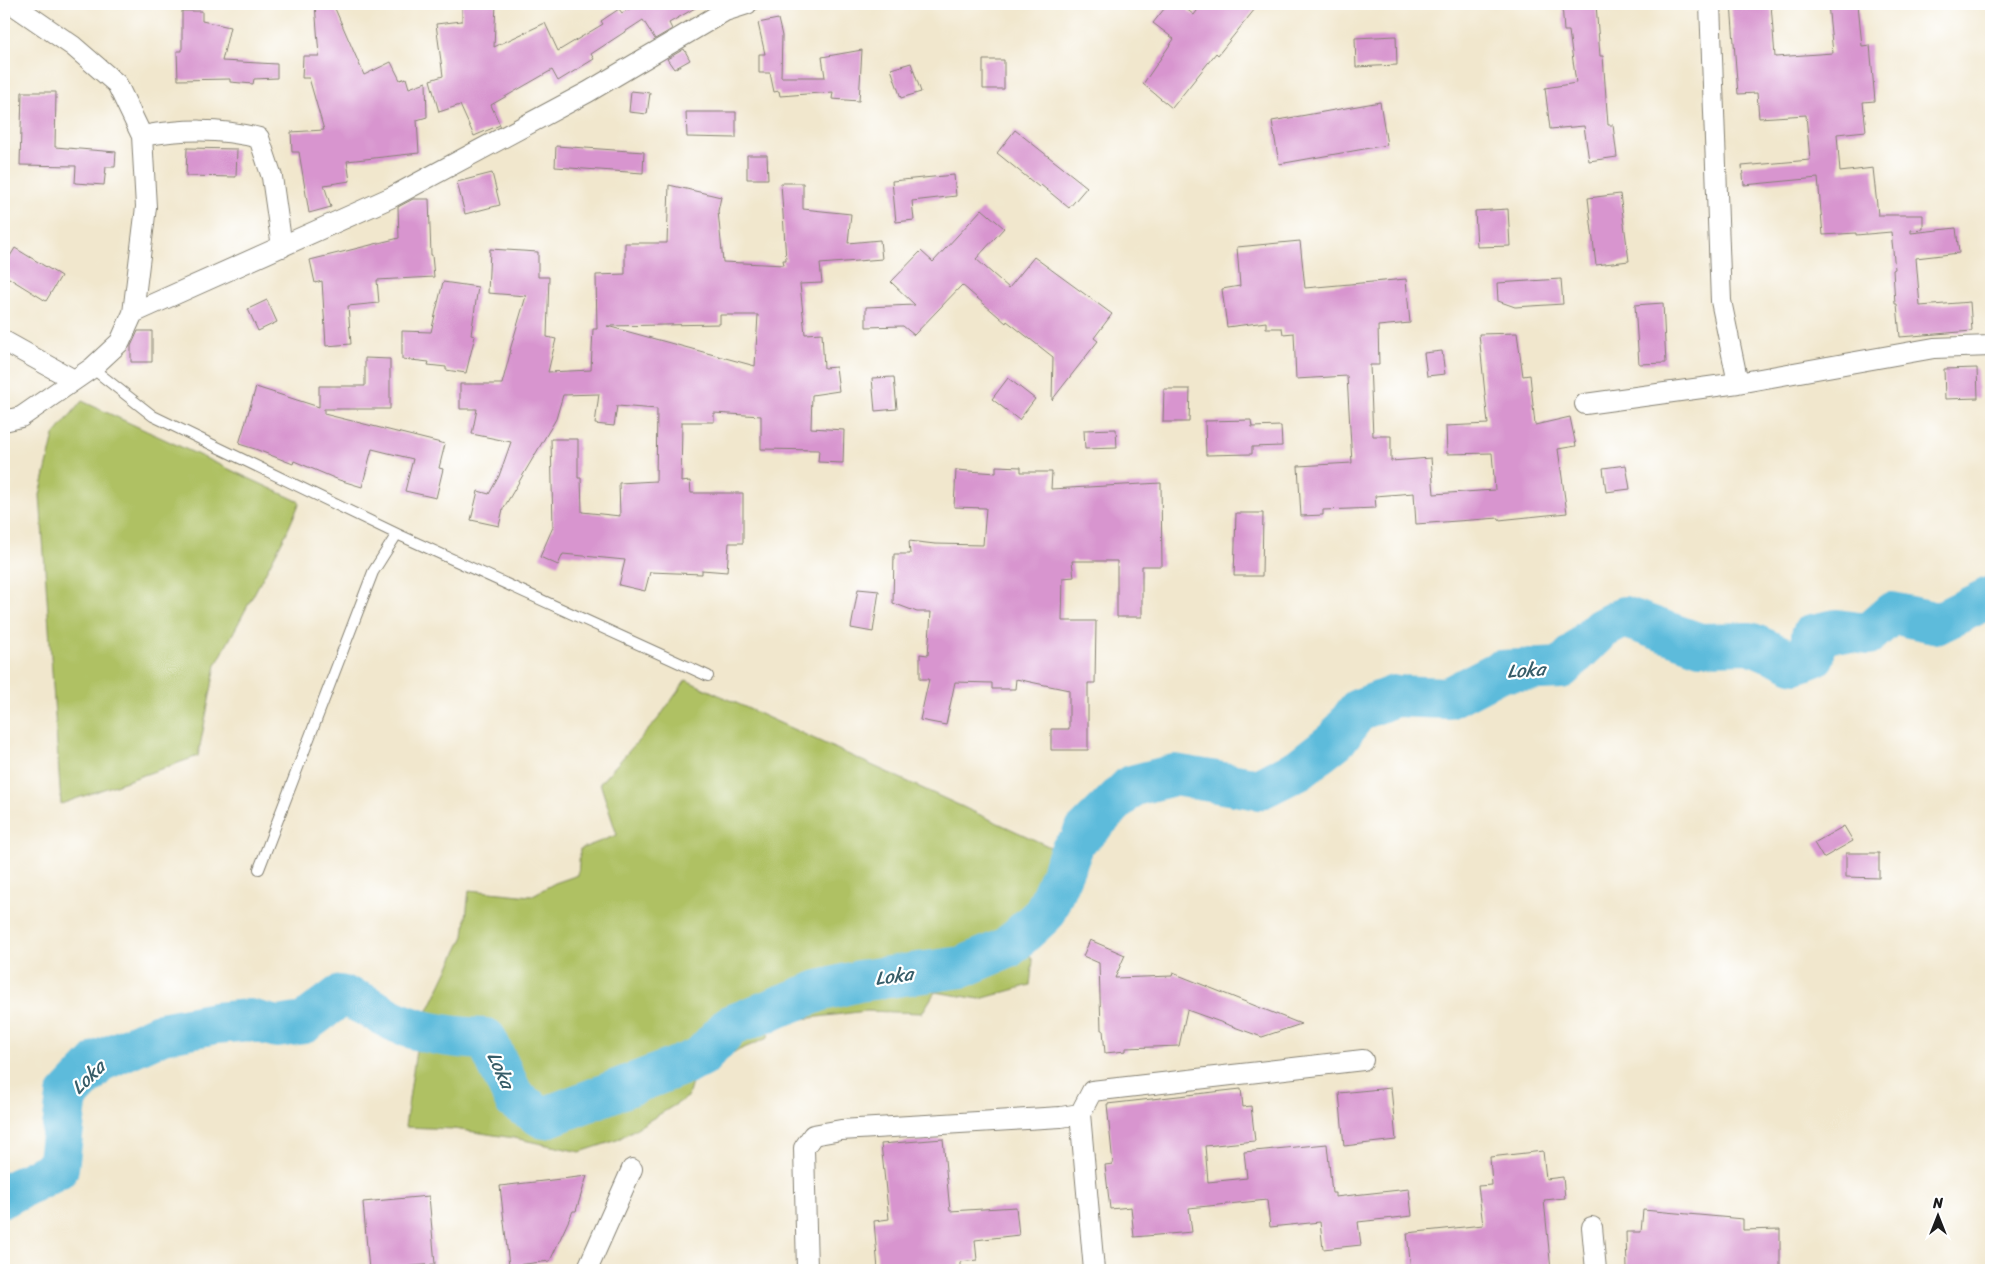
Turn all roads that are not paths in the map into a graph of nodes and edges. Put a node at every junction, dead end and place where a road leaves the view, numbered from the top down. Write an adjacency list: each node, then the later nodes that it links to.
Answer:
1 (12, 4): 4 (street)
2 (747, 4): 5 (street)
3 (1710, 4): 11 (street)
4 (142, 136): 5 (street); 6 (street)
5 (282, 247): 6 (street)
6 (133, 312): 9 (street)
7 (4, 341): 10 (street)
8 (1991, 346): 11 (street)
9 (92, 368): 10 (street); 14 (lane)
10 (74, 380): 13 (street)
11 (1738, 383): 12 (street)
12 (1585, 404)
13 (4, 421)
14 (397, 534): 15 (lane); 16 (lane)
15 (708, 676)
16 (260, 869)
17 (1363, 1060): 18 (street)
18 (1080, 1114): 22 (street); 23 (street)
19 (632, 1169): 21 (street)
20 (1592, 1227): 24 (street)
21 (587, 1270)
22 (807, 1270)
23 (1094, 1270)
24 (1596, 1270)

